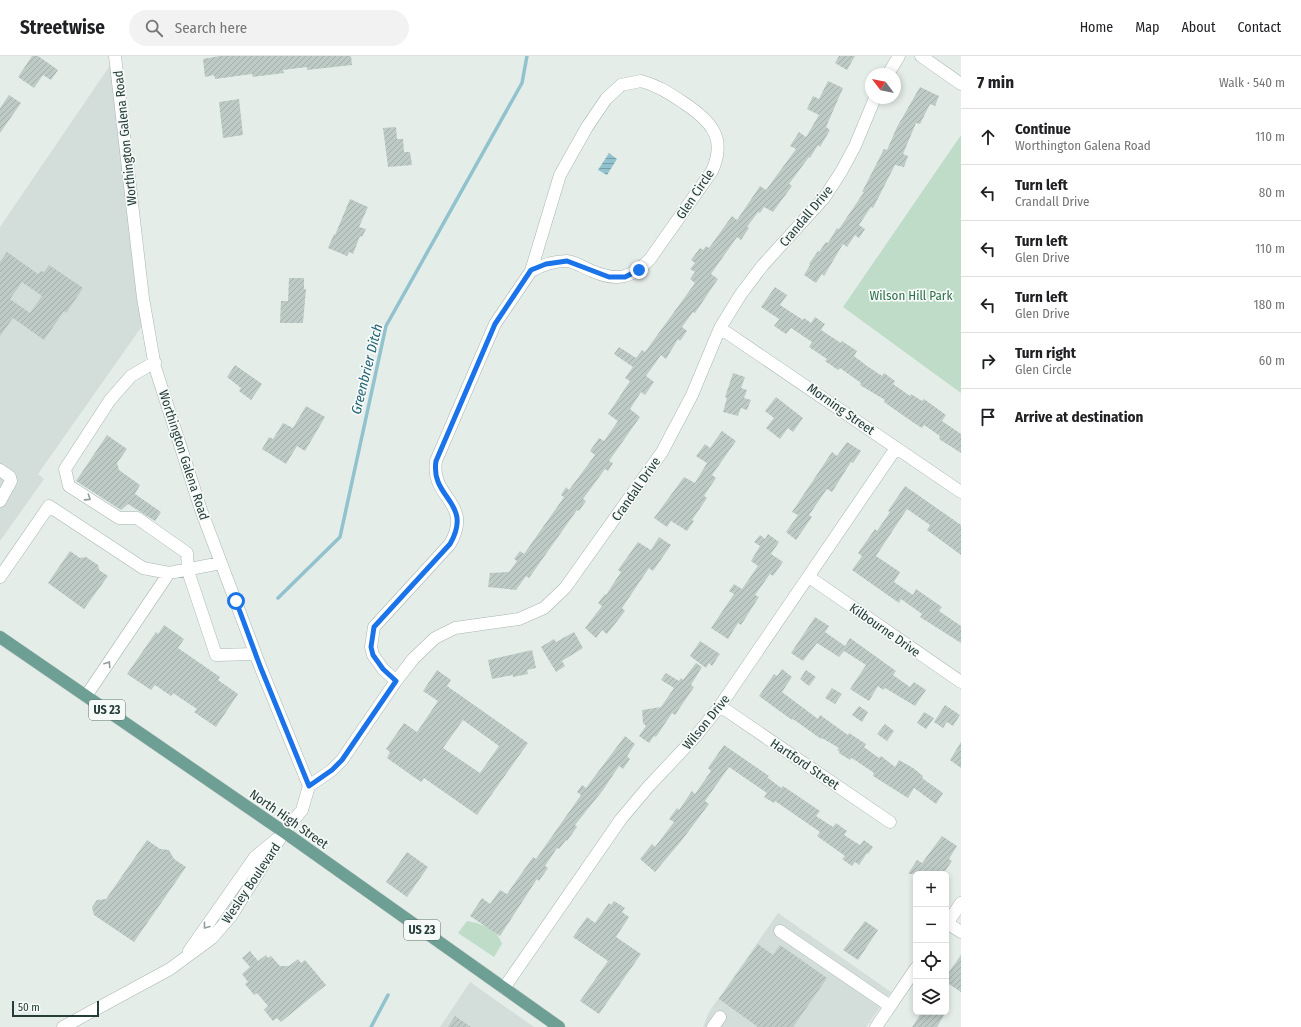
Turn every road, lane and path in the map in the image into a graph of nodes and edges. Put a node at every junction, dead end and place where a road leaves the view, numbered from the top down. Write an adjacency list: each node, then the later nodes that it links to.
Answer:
1 (115, 56): 9 (street, Worthington Galena Road)
2 (899, 56): 4 (street)
3 (921, 56): 5 (street)
4 (892, 68)
5 (961, 84)
6 (872, 104): 8 (street, Crandall Drive)
7 (531, 270): 7 (street, Glen Circle); 21 (street, Glen Circle)
8 (720, 328): 10 (street, Morning Street); 21 (street, Crandall Drive)
9 (155, 362): 14 (street, Worthington Galena Road); 15 (street, one-way to 15)
10 (896, 448): 12 (street, Morning Street); 18 (street, Wilson Drive)
11 (0, 470): 13 (street)
12 (961, 492)
13 (0, 501)
14 (221, 563): 15 (street); 20 (street, Worthington Galena Road)
15 (188, 571): 16 (street); 20 (street)
16 (169, 574): 17 (street); 23 (street, one-way to 16)
17 (0, 577)
18 (809, 577): 22 (street, Kilbourne Drive); 24 (street, Wilson Drive)
19 (0, 638): 23 (main road, North High Street / US 23)
20 (255, 654): 25 (street, Worthington Galena Road)
21 (396, 681): 25 (street, Crandall Drive)
22 (961, 682)
23 (86, 696): 27 (main road, North High Street / US 23)
24 (720, 706): 26 (street, Hartford Street); 34 (street, Wilson Drive)
25 (309, 786): 27 (street)
26 (890, 822)
27 (284, 832): 34 (main road, North High Street / US 23); 37 (street, Wesley Boulevard)
28 (961, 903): 29 (street)
29 (949, 921)
30 (949, 925): 32 (street)
31 (780, 931): 35 (street)
32 (961, 932)
33 (913, 972): 35 (street)
34 (504, 988): 38 (main road, North High Street / US 23)
35 (890, 1006): 40 (street)
36 (720, 1017): 39 (street)
37 (63, 1027)
38 (560, 1027)
39 (712, 1027)
40 (876, 1027)

